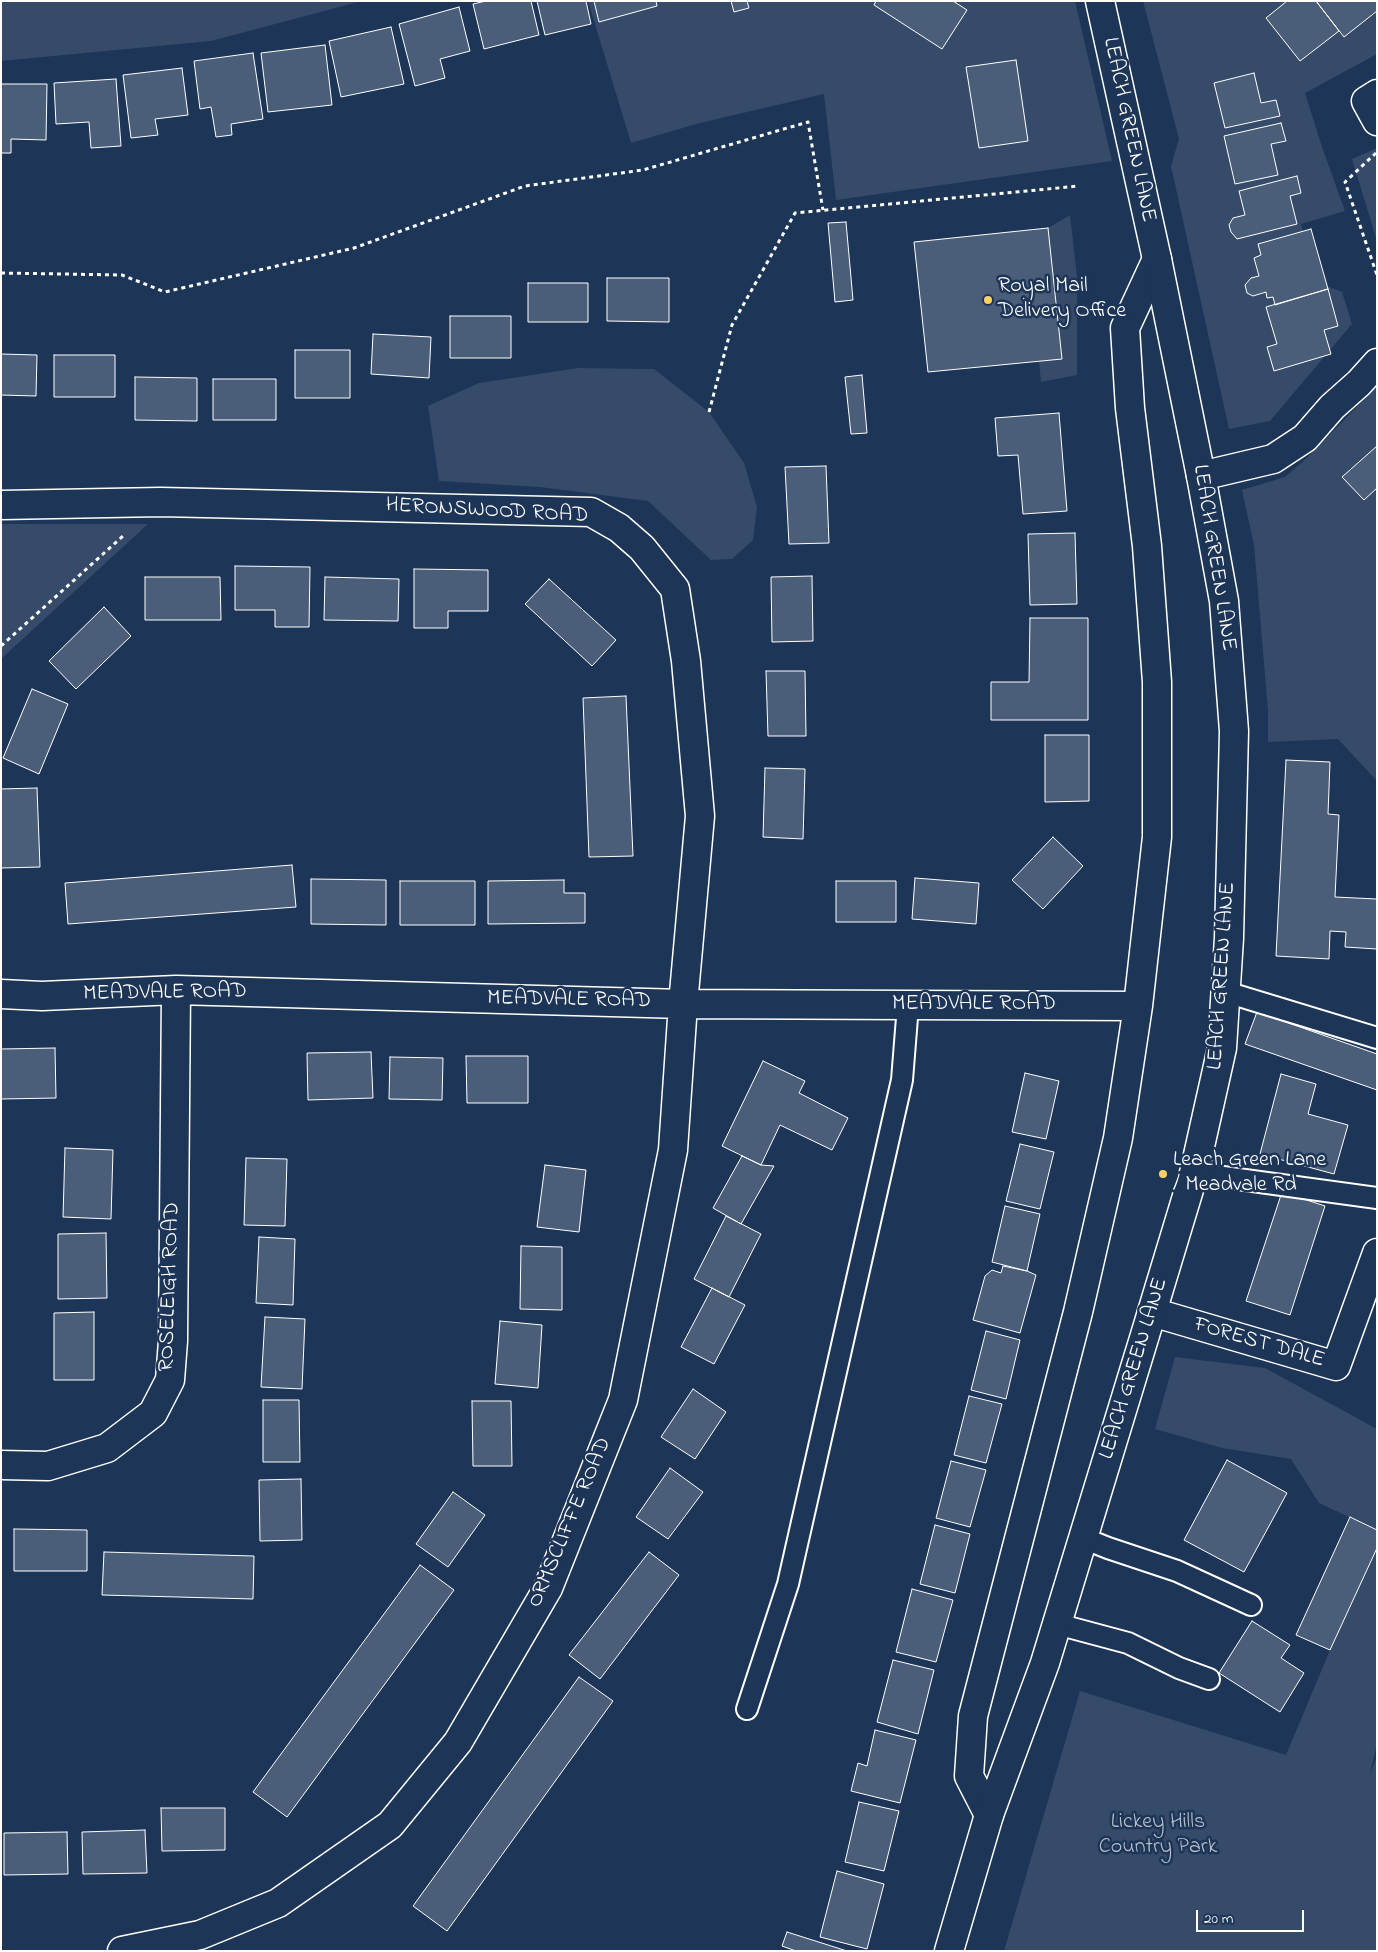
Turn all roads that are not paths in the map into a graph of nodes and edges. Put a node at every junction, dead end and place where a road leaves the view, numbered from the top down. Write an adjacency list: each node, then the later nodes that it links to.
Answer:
1 (1100, 1): 4 (street, LEACH GREEN LANE)
2 (1377, 94): 3 (street)
3 (1377, 122)
4 (1157, 259): 6 (street, LEACH GREEN LANE); 13 (street)
5 (1377, 363): 6 (street)
6 (1201, 476): 9 (street, LEACH GREEN LANE)
7 (1, 505): 11 (street, HERONSWOOD ROAD)
8 (176, 990): 10 (street, MEADVALE ROAD); 11 (street, MEADVALE ROAD); 19 (street, ROSELEIGH ROAD)
9 (1226, 992): 14 (lane); 15 (street, LEACH GREEN LANE)
10 (1, 994)
11 (683, 1004): 12 (street, MEADVALE ROAD); 26 (street, ORMSCLIFFE ROAD)
12 (908, 1005): 13 (street, MEADVALE ROAD); 24 (lane)
13 (1138, 1006): 25 (street)
14 (1377, 1038)
15 (1194, 1173): 16 (lane); 18 (street, LEACH GREEN LANE)
16 (1377, 1198)
17 (1377, 1253): 18 (street, FOREST DALE)
18 (1152, 1312): 20 (street, LEACH GREEN LANE)
19 (1, 1465)
20 (1083, 1538): 21 (lane); 22 (street, LEACH GREEN LANE)
21 (1251, 1605)
22 (1057, 1624): 23 (lane); 25 (street, LEACH GREEN LANE)
23 (1209, 1679)
24 (747, 1709)
25 (989, 1815): 27 (street, LEACH GREEN LANE)
26 (122, 1951)
27 (949, 1951)

